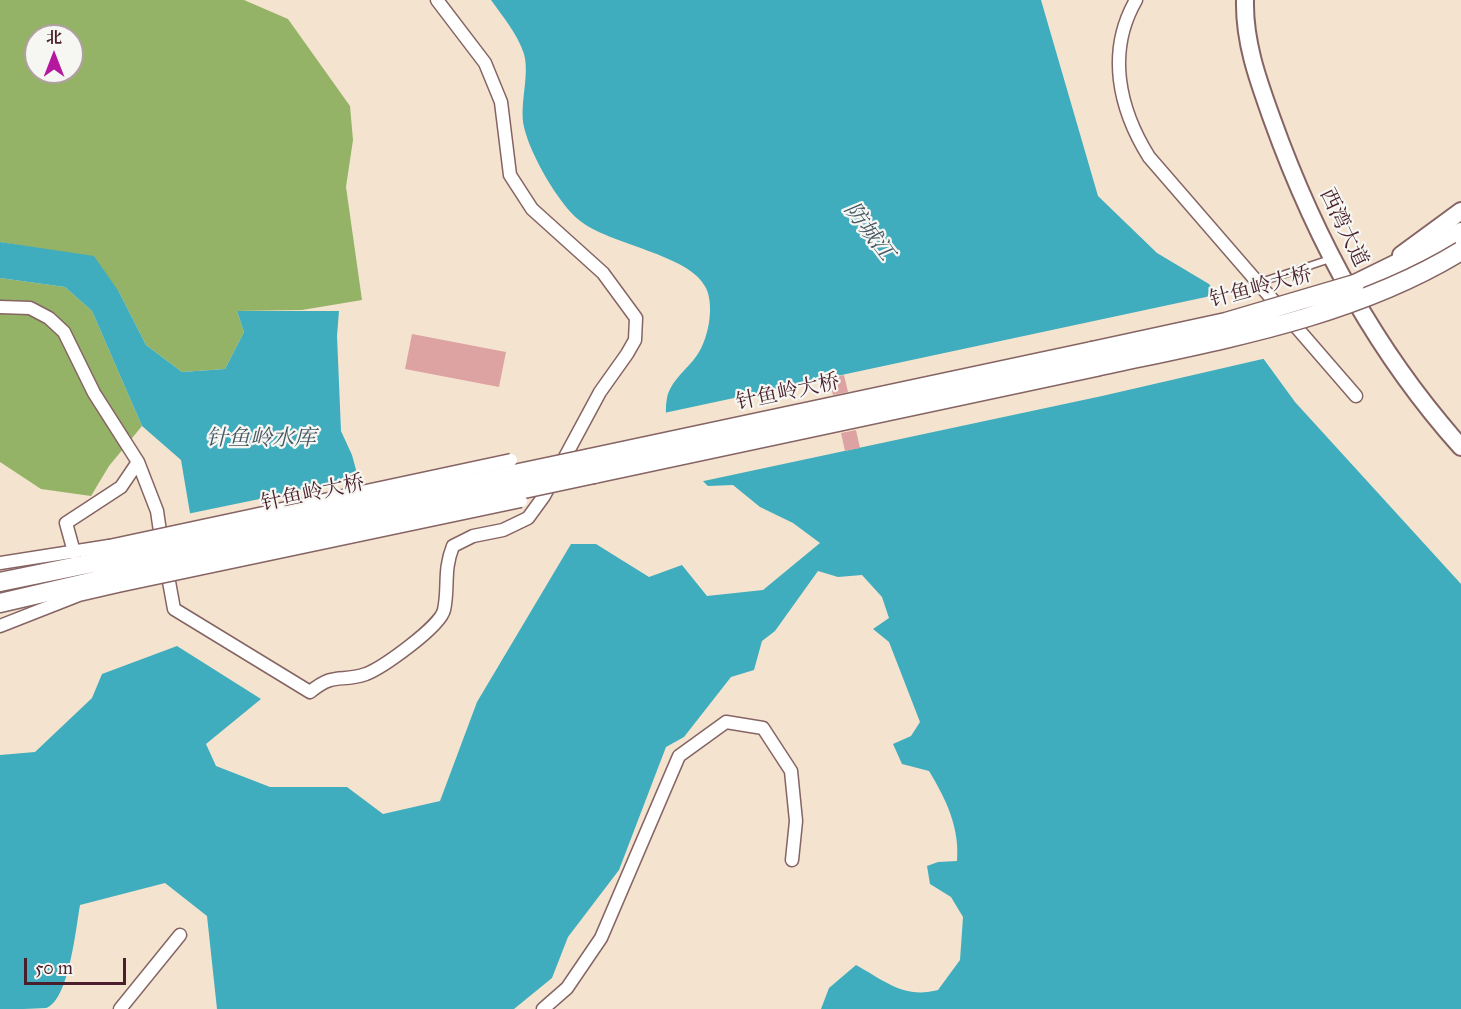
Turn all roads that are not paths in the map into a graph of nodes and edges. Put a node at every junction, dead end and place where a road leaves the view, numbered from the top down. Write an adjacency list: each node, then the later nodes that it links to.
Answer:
1 (437, 0): 14 (street)
2 (1136, 0): 8 (street)
3 (1245, 0): 7 (main road, 西湾大道)
4 (1461, 211): 9 (main road)
5 (1461, 232): 9 (main road, 针鱼岭大桥)
6 (1461, 251): 18 (main road, 针鱼岭大桥, bridge)
7 (1331, 259): 8 (lane); 12 (main road, 西湾大道)
8 (1258, 284): 11 (street)
9 (1355, 284): 18 (main road, 针鱼岭大桥, bridge)
10 (0, 307): 14 (street)
11 (1356, 396)
12 (1461, 447)
13 (511, 460): 18 (street, bridge)
14 (138, 462): 16 (street)
15 (520, 501): 18 (street, bridge)
16 (74, 552): 17 (street); 18 (street)
17 (0, 563)
18 (114, 567): 19 (main road); 20 (main road); 21 (street)
19 (0, 582)
20 (0, 603)
21 (0, 626)
22 (792, 860): 25 (street)
23 (180, 934): 24 (street)
24 (120, 1009)
25 (543, 1009)

